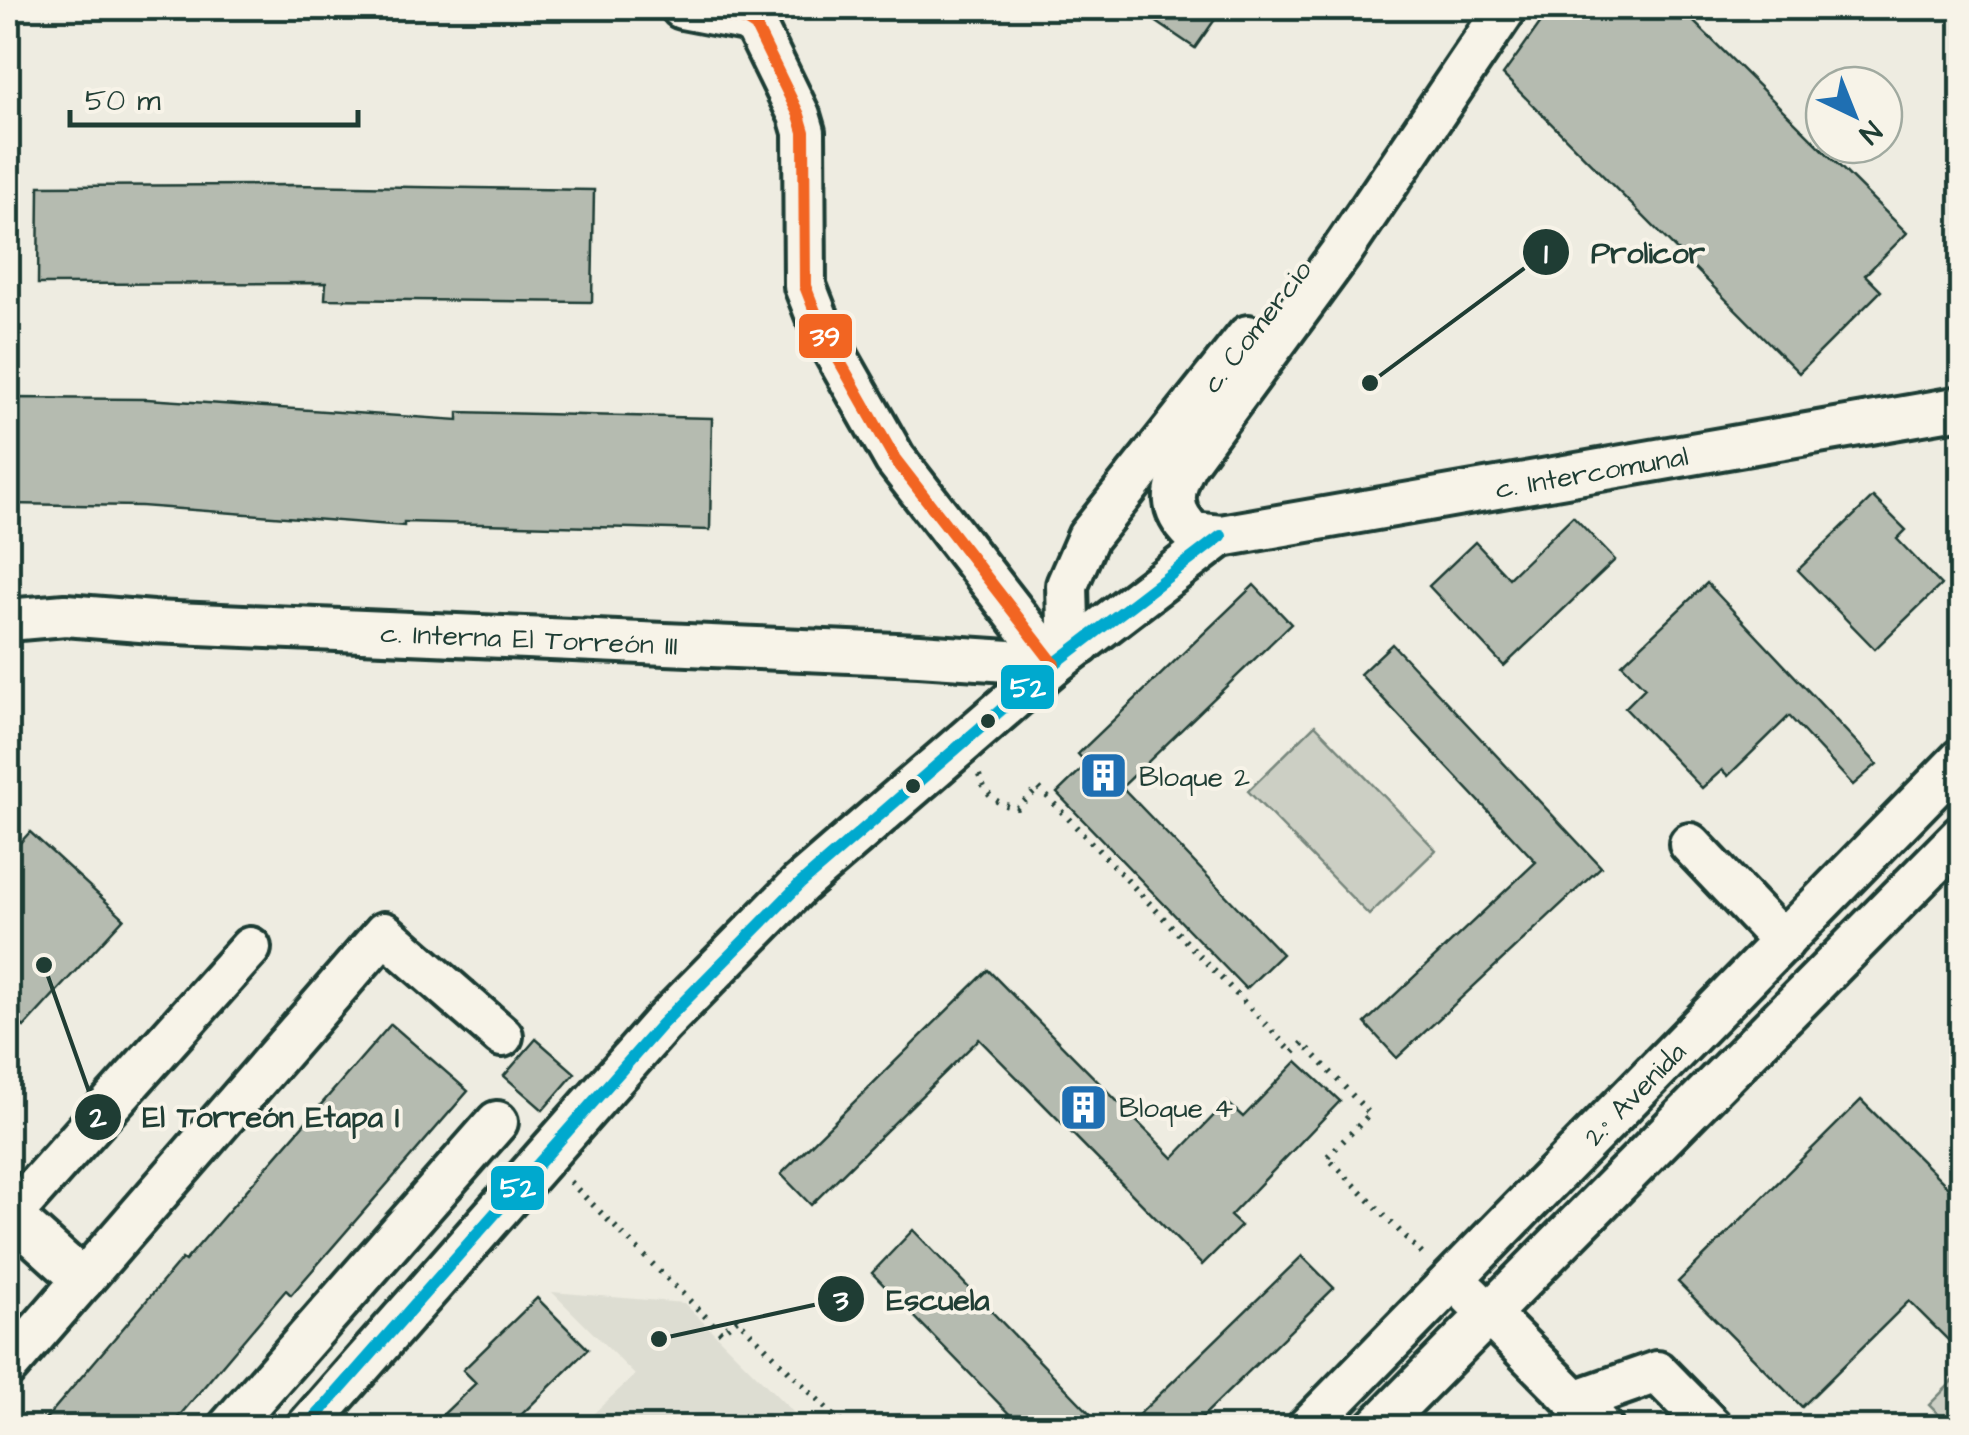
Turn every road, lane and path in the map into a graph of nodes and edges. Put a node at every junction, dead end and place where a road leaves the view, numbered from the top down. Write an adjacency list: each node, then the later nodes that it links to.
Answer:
1 (1472, 8): 5 (street, c. Comercio)
2 (1506, 8): 6 (street)
3 (700, 9): 9 (street)
4 (1962, 407): 7 (street, c. Intercomunal)
5 (1166, 440): 6 (street); 9 (street, c. Comercio)
6 (1173, 494): 7 (street)
7 (1221, 536): 9 (street)
8 (8, 620): 9 (street, c. Interna El Torreón III)
9 (1067, 654): 10 (street)
10 (982, 724): 18 (street); 20 (path)
11 (1962, 758): 14 (street, 2.° Avenida)
12 (1962, 835): 21 (street)
13 (1690, 844): 14 (street)
14 (1783, 942): 20 (street, 2.° Avenida)
15 (250, 948): 19 (street)
16 (502, 1036): 19 (street)
17 (497, 1122): 24 (street)
18 (545, 1157): 25 (street); 26 (path)
19 (82, 1280): 22 (street)
20 (1451, 1280): 21 (street); 27 (street, 2.° Avenida)
21 (1489, 1314): 23 (street); 28 (street)
22 (8, 1366)
23 (1589, 1414): 29 (street)
24 (228, 1428)
25 (306, 1428)
26 (846, 1428)
27 (1307, 1428)
28 (1376, 1428)
29 (1712, 1428)

